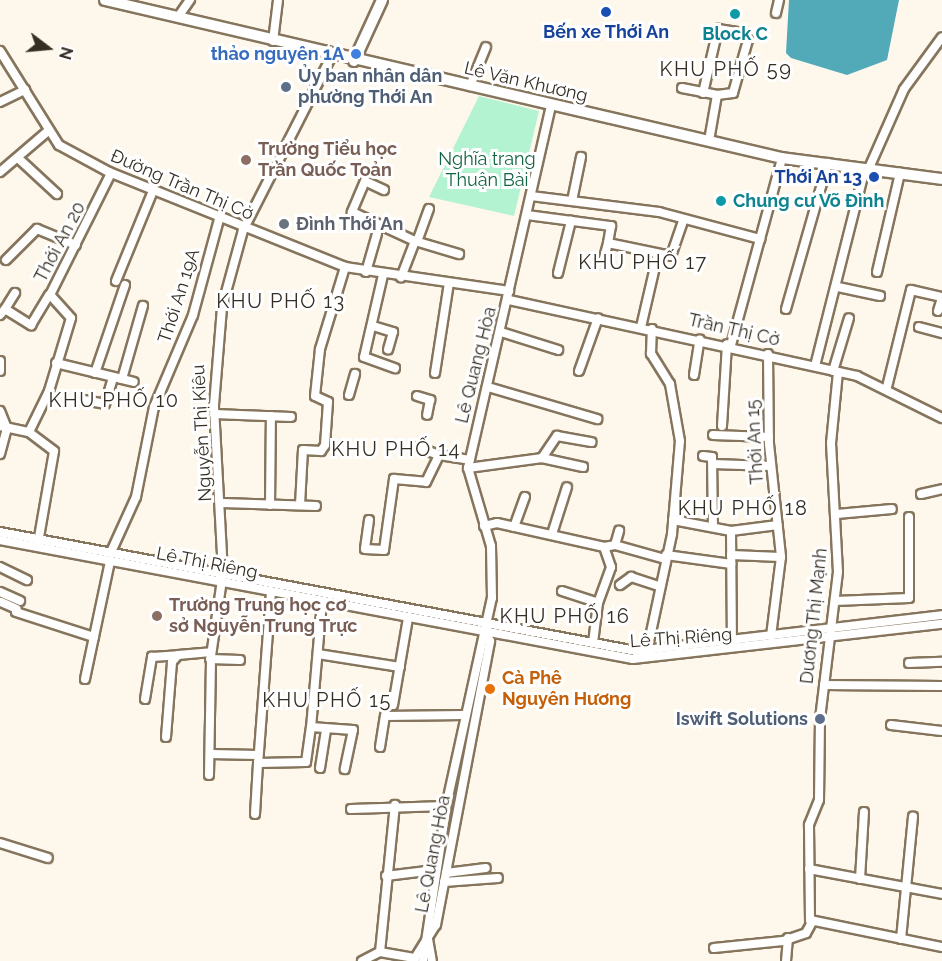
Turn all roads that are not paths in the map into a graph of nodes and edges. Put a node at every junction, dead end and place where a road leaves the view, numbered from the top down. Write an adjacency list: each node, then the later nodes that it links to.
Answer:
1 (105, 0): 7 (main road, Lê Văn Khương)
2 (190, 0): 7 (street)
3 (278, 0): 9 (street)
4 (382, 0): 13 (main road)
5 (779, 0): 6 (street)
6 (776, 14)
7 (178, 17): 9 (main road, Lê Văn Khương)
8 (942, 37): 27 (street)
9 (273, 41): 12 (main road, Lê Văn Khương)
10 (486, 47): 14 (street)
11 (0, 51): 16 (street, Đường Trần Thị Cờ)
12 (332, 55): 13 (main road, Lê Văn Khương); 42 (street, Nguyễn Thị Kiêu)
13 (354, 61): 14 (main road, Lê Văn Khương)
14 (471, 86): 20 (main road, Lê Văn Khương)
15 (682, 88): 17 (street)
16 (25, 90): 19 (street); 21 (street, Đường Trần Thị Cờ)
17 (703, 93): 18 (street); 18 (street)
18 (717, 95): 22 (street)
19 (0, 102)
20 (551, 105): 22 (main road, Lê Văn Khương); 35 (street, Lê Quang Hòa)
21 (48, 131): 25 (street); 29 (street, Đường Trần Thị Cờ)
22 (709, 141): 24 (main road, Lê Văn Khương)
23 (581, 157): 36 (street)
24 (782, 158): 26 (main road, Lê Văn Khương); 44 (street)
25 (18, 159): 28 (street); 34 (street)
26 (828, 163): 27 (main road, Lê Văn Khương); 66 (street)
27 (867, 168): 30 (main road, Lê Văn Khương); 59 (street)
28 (0, 172)
29 (111, 173): 33 (street, Đường Trần Thị Cờ); 47 (street, Thới An 20)
30 (900, 173): 31 (main road, Lê Văn Khương); 54 (street)
31 (942, 179)
32 (384, 190): 45 (street)
33 (153, 191): 39 (street, Đường Trần Thị Cờ); 89 (street)
34 (57, 194)
35 (531, 196): 36 (street); 38 (street, Lê Quang Hòa)
36 (572, 201): 40 (street)
37 (429, 209): 45 (street)
38 (527, 215): 41 (street); 62 (street, Lê Quang Hòa)
39 (219, 219): 42 (street, Đường Trần Thị Cờ); 148 (street, Thới An 19A)
40 (684, 219): 44 (street); 48 (street)
41 (571, 221): 46 (street); 55 (street)
42 (243, 230): 52 (street, Đường Trần Thị Cờ); 101 (street, Nguyễn Thị Kiêu)
43 (377, 234): 53 (street)
44 (760, 239): 78 (street)
45 (416, 240): 49 (street); 57 (street)
46 (608, 243): 48 (street); 50 (street)
47 (76, 245): 51 (street); 61 (street, Thới An 20)
48 (658, 254): 72 (street)
49 (459, 255)
50 (604, 258)
51 (6, 260)
52 (345, 267): 53 (street, Đường Trần Thị Cờ); 128 (street)
53 (366, 272): 56 (street, Đường Trần Thị Cờ)
54 (877, 272)
55 (558, 273)
56 (383, 275): 57 (street, Đường Trần Thị Cờ); 71 (street)
57 (401, 277): 58 (street, Đường Trần Thị Cờ)
58 (449, 283): 62 (street, Đường Trần Thị Cờ); 90 (street)
59 (838, 287): 63 (street); 84 (street)
60 (15, 293): 68 (street)
61 (50, 295): 68 (street); 83 (street, Thới An 20)
62 (509, 295): 69 (street, Trần Thị Cờ); 75 (street, Lê Quang Hòa)
63 (880, 296)
64 (942, 297): 67 (street); 96 (street)
65 (143, 306): 93 (street)
66 (786, 309)
67 (938, 311)
68 (3, 312)
69 (598, 318): 72 (street, Trần Thị Cờ); 87 (street)
70 (849, 318): 88 (street, Dương Thị Mạnh)
71 (373, 326): 79 (street); 85 (street)
72 (641, 327): 74 (street, Trần Thị Cờ)
73 (919, 327): 76 (street)
74 (652, 329): 77 (street, Trần Thị Cờ); 134 (street)
75 (501, 332): 80 (street); 95 (street, Lê Quang Hòa)
76 (942, 333)
77 (700, 339): 78 (street, Trần Thị Cờ); 92 (street)
78 (729, 345): 81 (street, Trần Thị Cờ); 107 (street)
79 (388, 349)
80 (558, 350)
81 (768, 354): 84 (street, Trần Thị Cờ); 111 (street, Thới An 15)
82 (0, 361): 86 (street)
83 (56, 363): 89 (street); 109 (street, Thới An 20)
84 (814, 366): 88 (street, Trần Thị Cờ)
85 (395, 368)
86 (0, 371)
87 (579, 371)
88 (836, 372): 96 (street, Trần Thị Cờ); 131 (street, Dương Thị Mạnh)
89 (95, 373): 93 (street)
90 (435, 373)
91 (355, 375): 97 (street)
92 (694, 375)
93 (118, 378): 94 (street); 99 (street)
94 (134, 382)
95 (488, 387): 106 (street); 118 (street, Lê Quang Hòa)
96 (887, 387): 105 (street, Trần Thị Cờ)
97 (349, 395)
98 (417, 396): 102 (street)
99 (78, 399)
100 (0, 411): 108 (street)
101 (214, 414): 103 (street); 126 (street, Nguyễn Thị Kiêu)
102 (427, 414)
103 (272, 417): 104 (street); 127 (street)
104 (291, 417)
105 (942, 418)
106 (597, 419)
107 (722, 426)
108 (4, 427): 109 (street); 114 (street)
109 (29, 432): 144 (street)
110 (713, 435): 111 (street)
111 (769, 437): 120 (street, Thới An 15)
112 (591, 442): 117 (street)
113 (417, 447): 115 (street)
114 (0, 454)
115 (439, 455): 118 (street); 133 (street)
116 (703, 456): 119 (street)
117 (542, 458): 118 (street); 121 (street)
118 (469, 464): 136 (street, Lê Quang Hòa)
119 (713, 464): 120 (street); 137 (street)
120 (771, 466): 135 (street, Thới An 15)
121 (583, 467)
122 (567, 487): 142 (street)
123 (942, 489): 124 (street)
124 (921, 494)
125 (525, 497): 138 (street)
126 (222, 503): 127 (street); 153 (street, Nguyễn Thị Kiêu)
127 (270, 505): 128 (street)
128 (300, 505): 129 (street)
129 (315, 506)
130 (892, 510): 131 (street)
131 (837, 513): 160 (street, Dương Thị Mạnh)
132 (909, 517): 160 (street)
133 (369, 520)
134 (673, 520): 137 (street); 149 (street)
135 (778, 525): 140 (street); 150 (street, Thới An 15)
136 (484, 526): 138 (street); 168 (street, Lê Quang Hòa)
137 (713, 526): 140 (street)
138 (514, 527): 142 (street)
139 (619, 531): 145 (street)
140 (730, 531): 147 (street)
141 (0, 532): 144 (street, Lê Thị Riêng)
142 (552, 534): 146 (street)
143 (0, 540): 144 (street, Lê Thị Riêng)
144 (38, 543): 148 (street, Lê Thị Riêng)
145 (615, 545): 146 (street); 149 (street)
146 (604, 547): 163 (street)
147 (731, 555): 150 (street); 151 (street)
148 (110, 556): 153 (street, Lê Thị Riêng); 171 (street, Thới An 19A)
149 (665, 557): 151 (street); 156 (street)
150 (781, 557): 170 (street, Thới An 15)
151 (731, 564): 172 (street)
152 (0, 567): 154 (street)
153 (223, 578): 159 (street, Lê Thị Riêng); 168 (street, Lê Thị Riêng); 177 (street, Nguyễn Thị Kiêu)
154 (27, 580)
155 (620, 585): 156 (street)
156 (659, 586): 174 (street)
157 (562, 591): 163 (street)
158 (0, 592): 164 (street)
159 (271, 592): 162 (street, Lê Thị Riêng); 195 (street)
160 (835, 601): 169 (street, Dương Thị Mạnh)
161 (2, 602): 164 (street)
162 (322, 602): 166 (street, Lê Thị Riêng); 175 (street)
163 (598, 603): 173 (street)
164 (18, 607): 171 (street)
165 (942, 615): 169 (street, Lê Thị Riêng)
166 (408, 618): 168 (street, Lê Thị Riêng); 181 (street)
167 (942, 624): 169 (street, Lê Thị Riêng)
168 (486, 629): 169 (street, Lê Thị Riêng); 173 (street, Lê Thị Riêng); 187 (street, Lê Quang Hòa); 211 (street, Lê Quang Hòa)
169 (831, 633): 170 (street, Lê Thị Riêng); 183 (street, Dương Thị Mạnh)
170 (771, 636): 172 (street, Lê Thị Riêng)
171 (94, 637): 182 (street, Thới An 19A)
172 (732, 642): 174 (street, Lê Thị Riêng)
173 (593, 643): 174 (street, Lê Thị Riêng)
174 (647, 651)
175 (318, 654): 181 (street); 189 (street)
176 (178, 655): 177 (street); 185 (street); 192 (street)
177 (211, 656): 178 (street); 194 (street, Nguyễn Thị Kiêu)
178 (240, 660)
179 (942, 662): 180 (street)
180 (909, 663)
181 (400, 667): 186 (street)
182 (85, 679)
183 (824, 685): 184 (street); 208 (street, Dương Thị Mạnh)
184 (942, 686)
185 (145, 699)
186 (393, 705)
187 (464, 715): 193 (street); 200 (street, Lê Quang Hòa)
188 (891, 725): 191 (street)
189 (311, 727): 190 (street); 195 (street)
190 (326, 729): 196 (street); 197 (street)
191 (942, 731)
192 (166, 737)
193 (380, 747)
194 (210, 754): 195 (street); 198 (street, Nguyễn Thị Kiêu)
195 (258, 759): 203 (street)
196 (320, 768)
197 (345, 770)
198 (209, 775)
199 (395, 805): 200 (street); 201 (street); 210 (street)
200 (446, 806): 209 (street, Lê Quang Hòa)
201 (351, 808)
202 (864, 812): 213 (street)
203 (255, 814)
204 (913, 817): 214 (street)
205 (0, 843): 206 (street)
206 (48, 858)
207 (486, 868): 211 (street)
208 (808, 869): 213 (street); 216 (street, Dương Thị Mạnh)
209 (435, 870): 210 (street); 218 (street, Lê Quang Hòa)
210 (386, 876): 222 (street)
211 (445, 878): 212 (street); 218 (street, Lê Quang Hòa)
212 (498, 878)
213 (860, 879): 214 (street)
214 (910, 888): 215 (street); 219 (street)
215 (942, 894)
216 (812, 922): 217 (street); 219 (street)
217 (788, 938): 221 (street); 226 (street)
218 (428, 939): 222 (street); 224 (street, Lê Quang Hòa); 225 (street)
219 (901, 939): 220 (street)
220 (942, 947)
221 (714, 948)
222 (380, 952): 223 (street)
223 (362, 961)
224 (423, 961)
225 (432, 961)
226 (786, 961)

